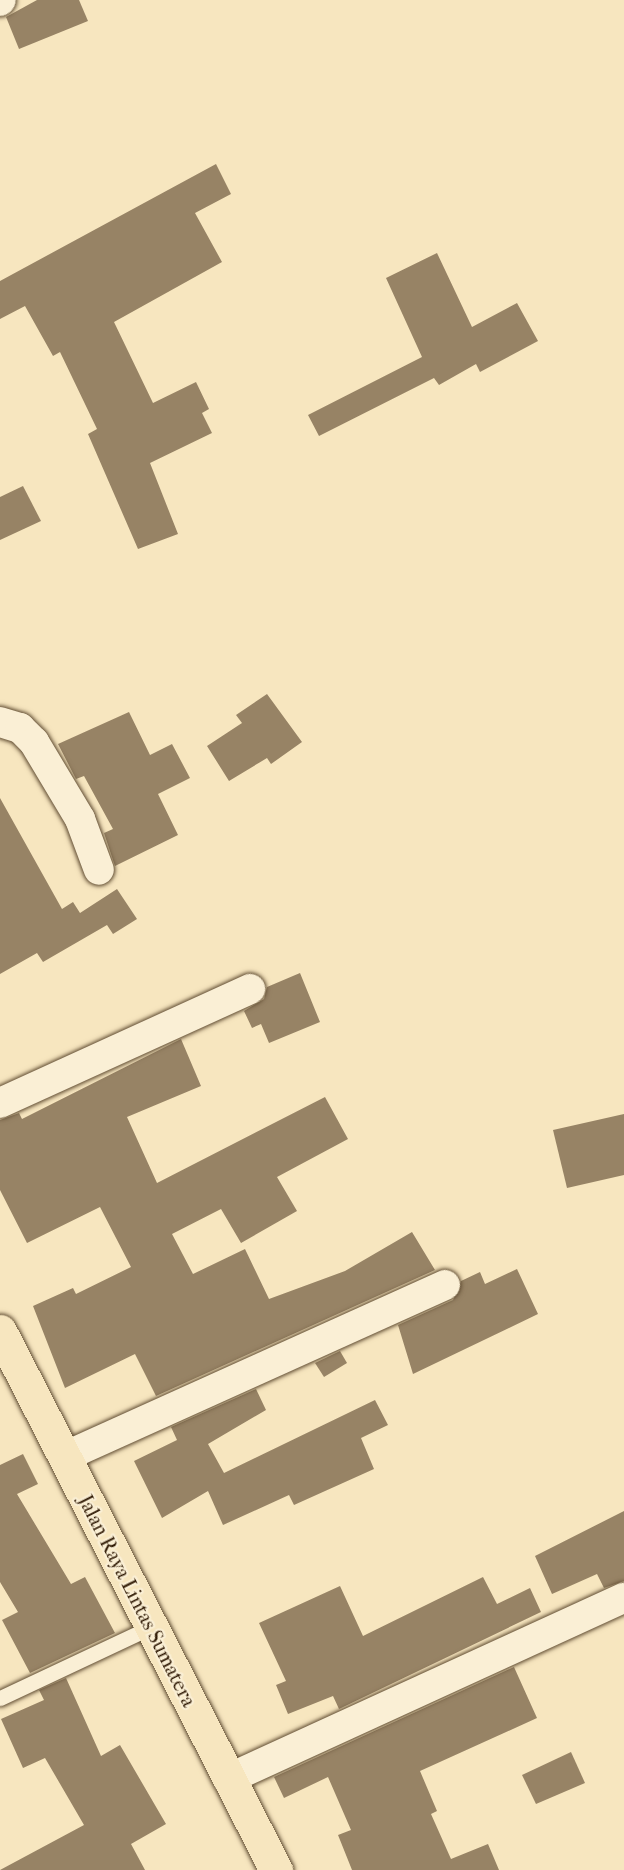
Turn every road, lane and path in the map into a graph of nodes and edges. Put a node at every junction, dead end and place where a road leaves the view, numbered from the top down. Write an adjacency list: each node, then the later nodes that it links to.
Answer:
1 (0, 722): 2 (street)
2 (99, 870)
3 (250, 989): 4 (street)
4 (0, 1102)
5 (445, 1285): 7 (street)
6 (0, 1331): 7 (highway, Jalan Raya Lintas Sumatera)
7 (64, 1457): 9 (highway, Jalan Raya Lintas Sumatera)
8 (624, 1598): 11 (street)
9 (151, 1627): 10 (lane); 11 (highway, Jalan Raya Lintas Sumatera)
10 (0, 1698)
11 (228, 1779): 12 (highway, Jalan Raya Lintas Sumatera)
12 (276, 1870)

